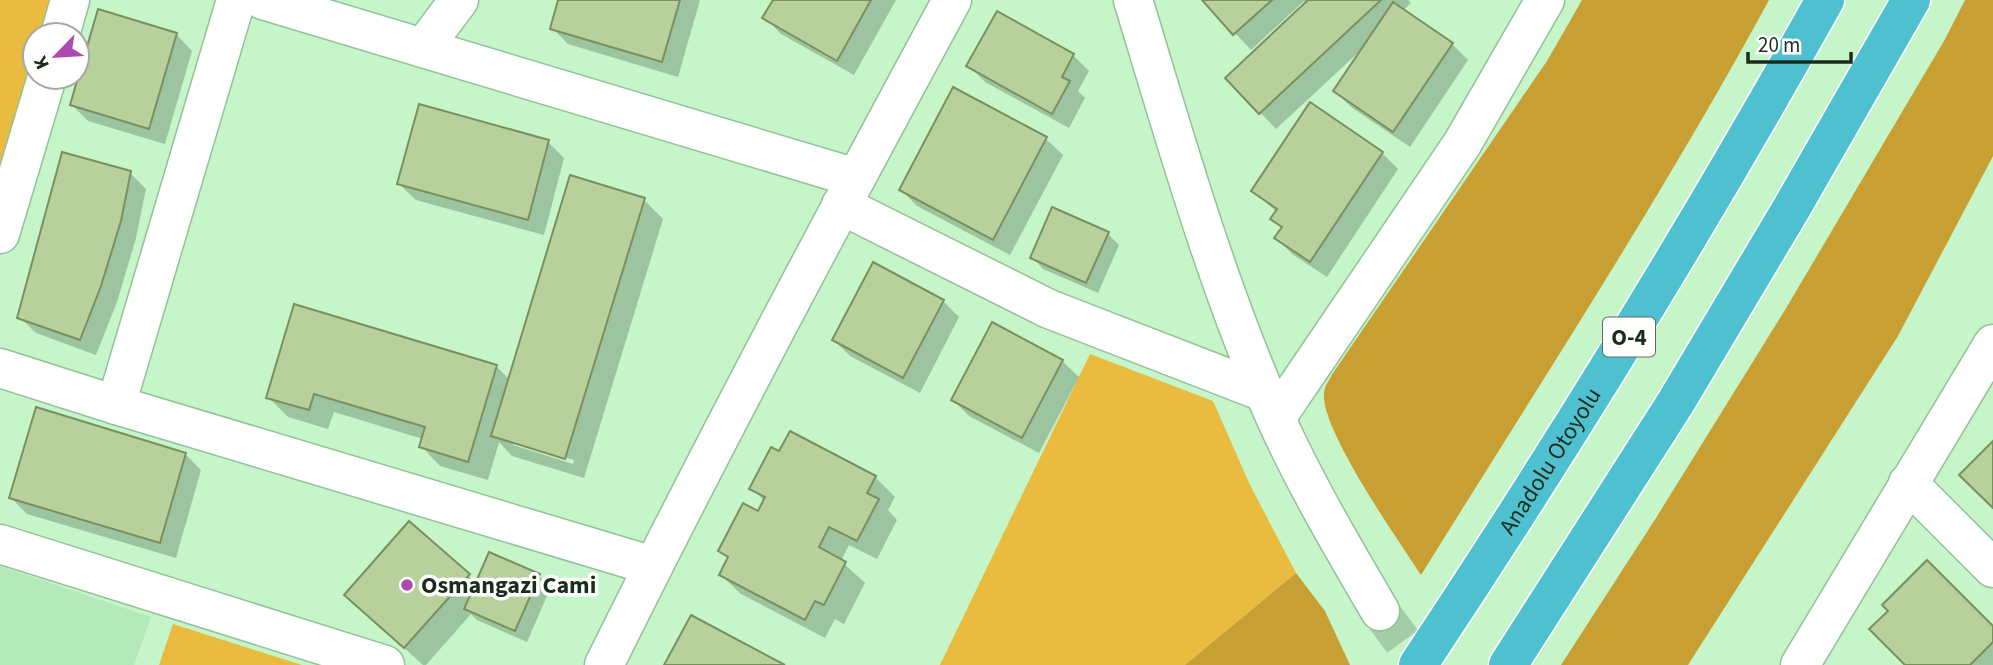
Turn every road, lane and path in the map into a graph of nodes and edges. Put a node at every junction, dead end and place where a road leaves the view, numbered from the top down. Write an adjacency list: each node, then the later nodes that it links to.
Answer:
1 (70, 0): 10 (street)
2 (236, 0): 17 (street)
3 (263, 0): 11 (street)
4 (459, 0): 11 (street)
5 (952, 0): 13 (street)
6 (1133, 0): 18 (street)
7 (1545, 0): 18 (street)
8 (1825, 0): 26 (highway, Anadolu Otoyolu / O-4)
9 (1911, 0): 27 (highway)
10 (64, 21)
11 (423, 48): 13 (street)
12 (43, 91): 14 (street)
13 (849, 191): 18 (street); 21 (street)
14 (0, 234)
15 (1993, 344): 19 (street)
16 (0, 368): 17 (street)
17 (116, 405): 21 (street)
18 (1271, 406): 23 (street)
19 (1908, 483): 22 (street); 28 (street)
20 (0, 544): 24 (street)
21 (653, 566): 25 (street)
22 (1993, 568)
23 (1380, 611)
24 (385, 665)
25 (604, 665)
26 (1419, 665)
27 (1508, 665)
28 (1800, 665)

